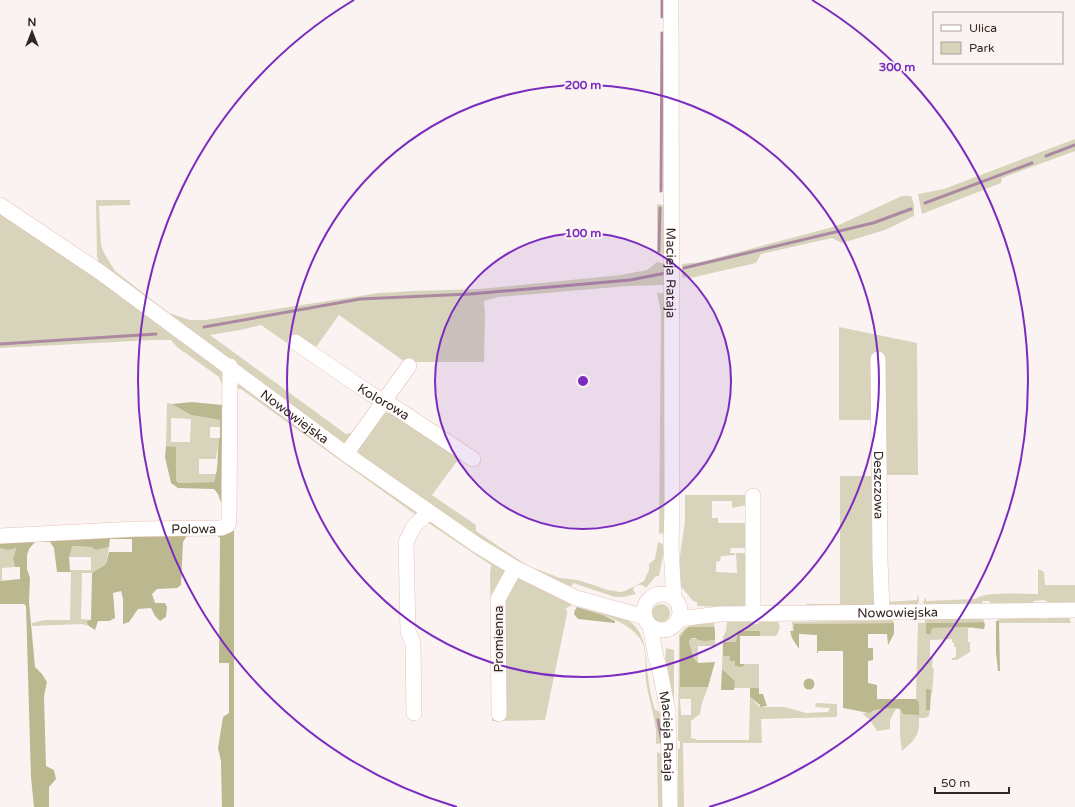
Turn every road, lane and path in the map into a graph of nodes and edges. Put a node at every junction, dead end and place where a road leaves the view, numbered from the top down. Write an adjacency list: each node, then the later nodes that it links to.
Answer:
1 (671, 0): 13 (street, Macieja Rataja)
2 (0, 205): 5 (street, Nowowiejska)
3 (295, 342): 7 (street, Kolorowa)
4 (878, 359): 18 (street, Deszczowa)
5 (230, 366): 8 (street, Nowowiejska); 12 (street, Polowa)
6 (409, 366): 7 (street)
7 (384, 402): 8 (street); 9 (street, Kolorowa)
8 (346, 454): 11 (street, Nowowiejska)
9 (473, 459)
10 (753, 496): 20 (street)
11 (429, 512): 14 (street, Nowowiejska); 23 (street)
12 (0, 536)
13 (671, 547): 15 (street, Macieja Rataja); 19 (street, Macieja Rataja)
14 (515, 568): 16 (street, Nowowiejska); 24 (street, Promienna)
15 (652, 599): 16 (street, Nowowiejska); 19 (street); 21 (street)
16 (603, 606): 21 (street, Nowowiejska)
17 (1075, 610): 18 (street, Nowowiejska)
18 (882, 612): 20 (street, Nowowiejska)
19 (675, 613): 20 (street, Nowowiejska); 21 (street); 22 (street, Macieja Rataja)
20 (753, 614)
21 (648, 621): 22 (street, Macieja Rataja)
22 (660, 666): 25 (street, Macieja Rataja)
23 (414, 713)
24 (499, 714)
25 (670, 807)

